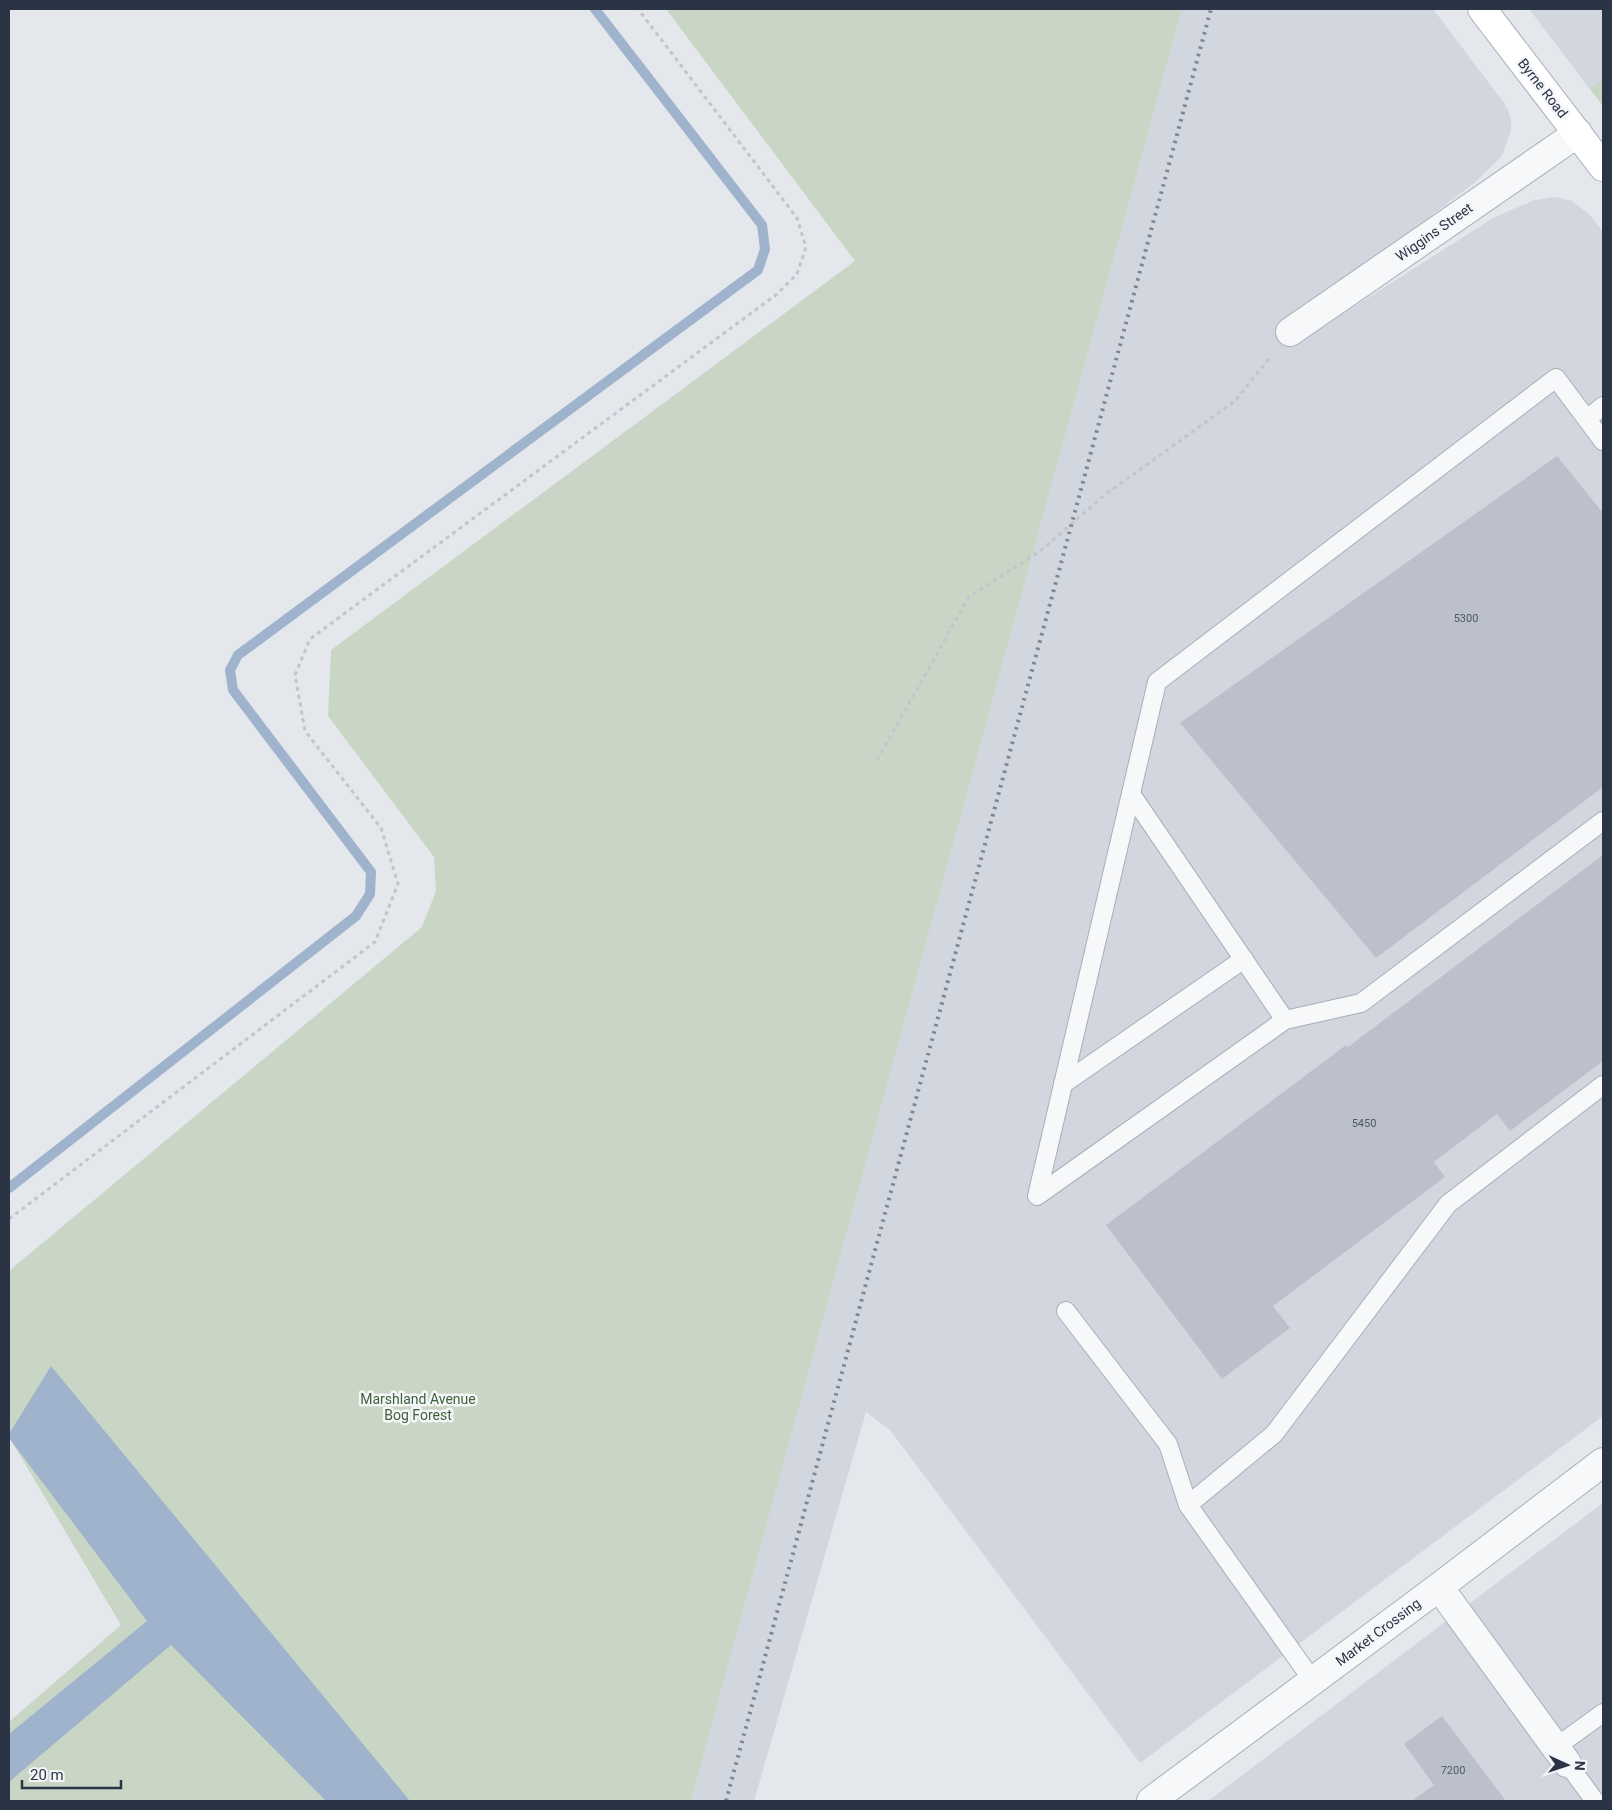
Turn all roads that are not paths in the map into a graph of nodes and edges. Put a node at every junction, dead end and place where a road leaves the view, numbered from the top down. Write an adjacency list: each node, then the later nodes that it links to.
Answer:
1 (1482, 9): 2 (street, Byrne Road)
2 (1578, 133): 3 (street, Byrne Road); 4 (street, Wiggins Street)
3 (1603, 167)
4 (1290, 332)
5 (1603, 406): 6 (lane)
6 (1587, 418): 7 (lane); 8 (lane)
7 (1603, 441)
8 (1131, 794): 10 (lane); 12 (lane)
9 (1603, 820): 11 (lane)
10 (1244, 959): 11 (lane); 12 (lane)
11 (1285, 1020): 12 (lane)
12 (1063, 1084)
13 (1603, 1086): 16 (lane)
14 (1066, 1311): 16 (lane)
15 (1603, 1462): 17 (street, Market Crossing)
16 (1188, 1505): 18 (lane)
17 (1439, 1587): 18 (street, Market Crossing); 20 (street)
18 (1313, 1681): 21 (street, Market Crossing)
19 (1603, 1713): 20 (lane)
20 (1561, 1755): 22 (lane)
21 (1151, 1801)
22 (1595, 1801)

